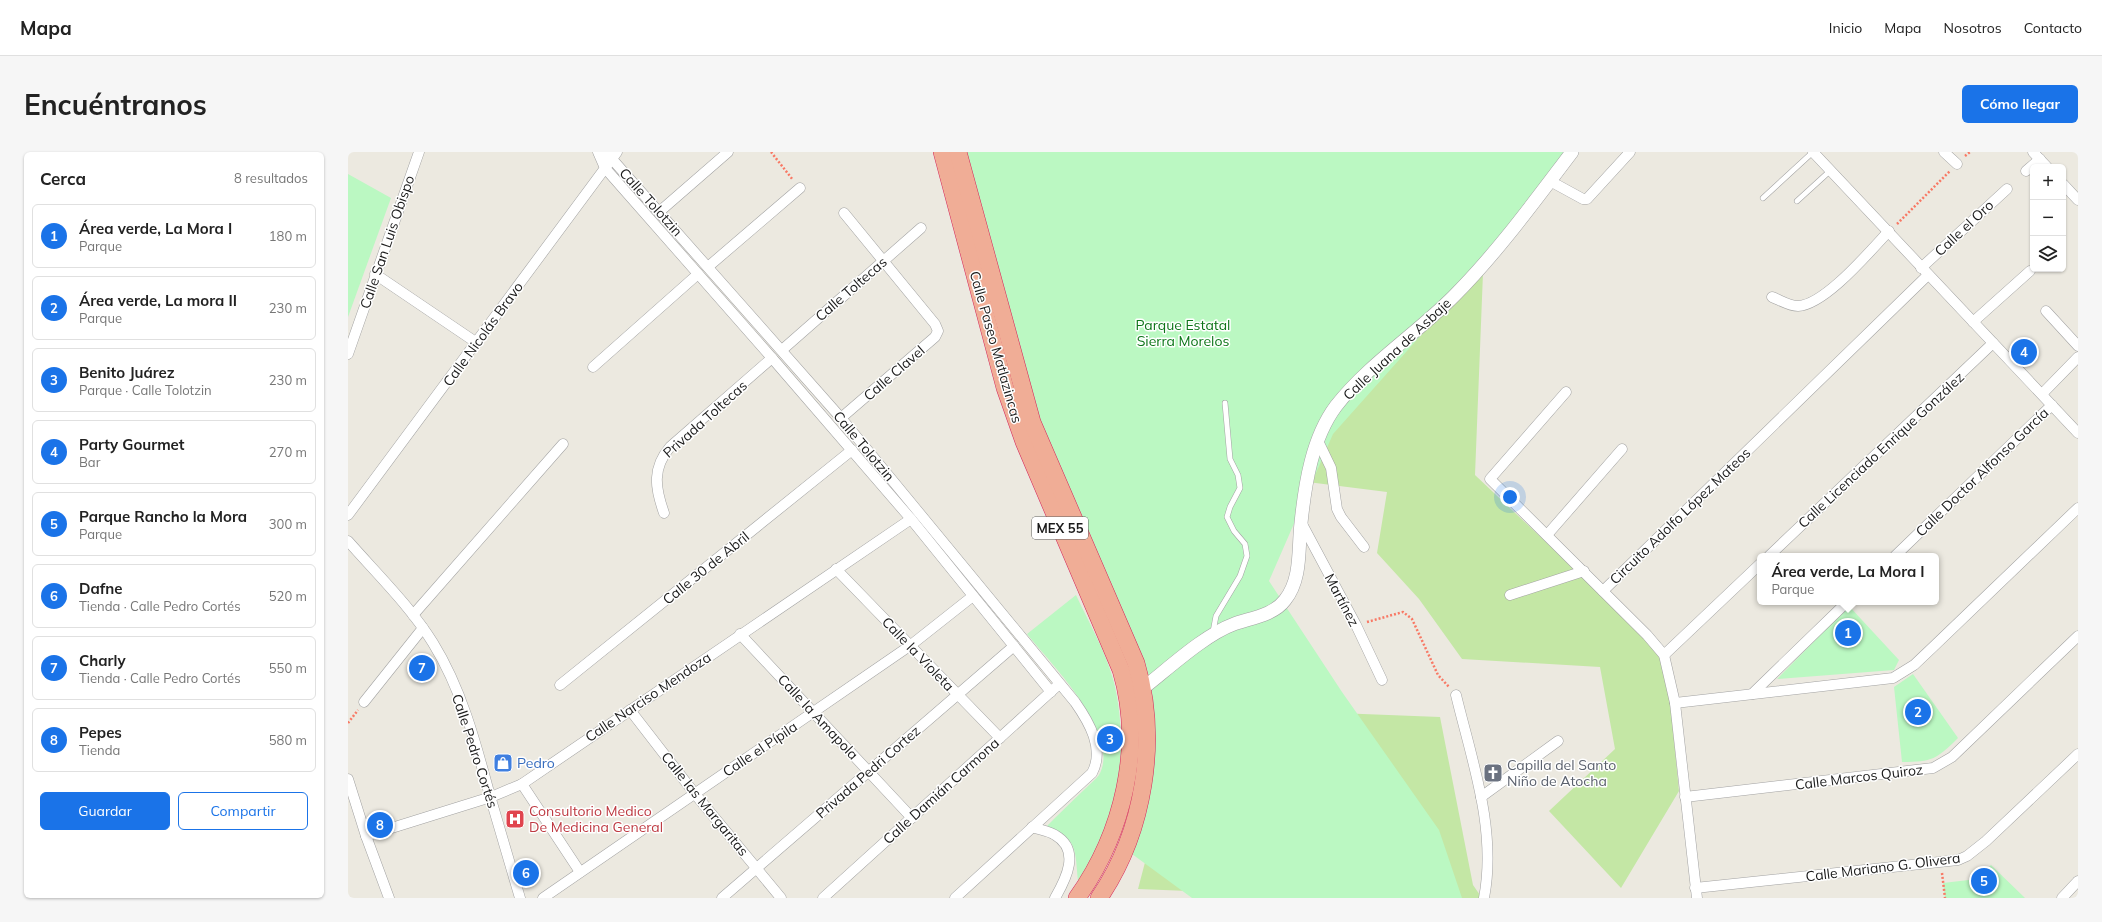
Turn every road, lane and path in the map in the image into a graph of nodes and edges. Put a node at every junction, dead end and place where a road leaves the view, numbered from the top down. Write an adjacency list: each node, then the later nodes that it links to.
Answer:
1 (419, 152): 35 (street, Calle San Luis Obispo)
2 (598, 152): 17 (street, Calle Tolotzin)
3 (602, 152): 13 (street, Calle Tolotzin)
4 (728, 152): 27 (street)
5 (772, 152): 22 (path)
6 (942, 152): 123 (highway, Calle Paseo Matlazincas / MEX 55)
7 (958, 152): 87 (highway, Calle Paseo Matlazincas / MEX 55)
8 (1572, 152): 20 (street, Calle Juana de Asbaje)
9 (1630, 152): 20 (street)
10 (1813, 152): 18 (street); 24 (lane)
11 (1944, 152): 15 (street)
12 (1970, 152): 15 (path)
13 (615, 155): 17 (street, Calle Nicolás Bravo); 27 (street, Calle Tolotzin)
14 (2036, 156): 16 (street); 19 (street)
15 (1957, 164): 30 (path)
16 (2044, 164)
17 (605, 168): 36 (street, Calle Tolotzin); 40 (street, Calle Nicolás Bravo)
18 (1831, 170): 26 (lane); 30 (street)
19 (2026, 171)
20 (1550, 181): 54 (street, Calle Juana de Asbaje)
21 (2066, 187): 25 (street)
22 (800, 188): 32 (street)
23 (2007, 189): 34 (street, Calle el Oro)
24 (1762, 198)
25 (2078, 200)
26 (1797, 201)
27 (660, 212): 32 (street, Calle Tolotzin)
28 (844, 213): 31 (street)
29 (921, 228): 31 (street, Calle Toltecas)
30 (1889, 231): 34 (street); 37 (street)
31 (883, 261): 43 (street, Calle Toltecas); 52 (street, Calle Clavel)
32 (709, 266): 43 (street, Calle Tolotzin)
33 (2030, 271): 39 (street)
34 (1924, 272): 39 (street); 71 (street, Circuito Adolfo López Mateos)
35 (375, 274): 40 (street); 44 (street, Calle San Luis Obispo)
36 (698, 274): 46 (street, Calle Tolotzin); 47 (street)
37 (1772, 297)
38 (2046, 311): 42 (street)
39 (1973, 322): 41 (street)
40 (477, 343): 60 (street, Calle Nicolás Bravo)
41 (1993, 344): 49 (street); 66 (street, Calle Licenciado Enrique González)
42 (2078, 346)
43 (782, 350): 52 (street, Calle Tolotzin)
44 (348, 354)
45 (2078, 357): 49 (street)
46 (772, 358): 57 (street, Calle Tolotzin); 59 (street, Privada Toltecas)
47 (593, 367)
48 (1566, 392): 63 (street)
49 (2042, 394): 51 (street)
50 (1225, 403): 79 (lane)
51 (2052, 405): 53 (street); 67 (street, Calle Doctor Alfonso García)
52 (841, 418): 85 (street, Calle Tolotzin)
53 (2078, 433)
54 (1318, 441): 62 (street, Calle Juana de Asbaje); 65 (street)
55 (563, 444): 75 (street)
56 (1622, 449): 63 (street)
57 (852, 450): 61 (street, Calle Tolotzin); 86 (street, Calle 30 de Abril)
58 (2078, 508): 89 (street)
59 (664, 513)
60 (348, 515)
61 (911, 519): 69 (street, Calle Narciso Mendoza); 73 (street, Calle Tolotzin)
62 (1301, 522): 76 (street, Martínez); 79 (street, Calle Juana de Asbaje)
63 (1547, 535): 70 (street)
64 (348, 541): 75 (street, Calle Pedro Cortés)
65 (1364, 547)
66 (1772, 553)
67 (1898, 553)
68 (1757, 567): 83 (street)
69 (836, 569): 78 (street, Calle Narciso Mendoza); 81 (street, Calle la Violeta)
70 (1584, 571): 71 (street); 72 (street)
71 (1603, 590): 83 (street, Circuito Adolfo López Mateos)
72 (1510, 595)
73 (973, 596): 81 (street, Calle el Pípila); 82 (street, Calle Tolotzin)
74 (1844, 605): 89 (street)
75 (414, 615): 77 (street, Calle Pedro Cortés)
76 (1356, 625): 84 (street, Martínez); 91 (path)
77 (423, 628): 92 (street); 104 (street, Calle Pedro Cortés)
78 (740, 634): 94 (street, Calle Narciso Mendoza); 95 (street, Calle la Amapola)
79 (1212, 636): 87 (street, Calle Juana de Asbaje)
80 (2078, 636): 106 (street, Calle Marcos Quiroz)
81 (910, 645): 90 (street, Calle la Violeta); 95 (street, Calle el Pípila)
82 (1014, 646): 88 (street, Calle Tolotzin); 90 (street, Privada Pedri Cortez)
83 (1664, 655): 93 (street, Circuito Adolfo López Mateos)
84 (1382, 680)
85 (1059, 684): 88 (street, Calle Damián Carmona); 108 (street, Calle Tolotzin)
86 (560, 685)
87 (1142, 688): 124 (highway, Calle Paseo Matlazincas / MEX 55)
88 (1051, 692): 97 (street, Calle Damián Carmona)
89 (1752, 694): 93 (street)
90 (957, 695): 97 (street, Calle la Violeta); 100 (street, Privada Pedri Cortez)
91 (1456, 695): 105 (street)
92 (364, 702): 96 (path)
93 (1675, 703): 106 (street, Circuito Adolfo López Mateos)
94 (630, 710): 102 (street, Calle Narciso Mendoza); 103 (street, Calle las Margaritas)
95 (814, 712): 100 (street, Calle la Amapola); 103 (street, Calle el Pípila)
96 (348, 723)
97 (1000, 738): 107 (street, Calle Damián Carmona)
98 (1558, 741): 105 (street)
99 (2078, 754): 110 (street, Calle Mariano G. Olivera)
100 (869, 772): 107 (street, Calle la Amapola); 111 (street, Privada Pedri Cortez)
101 (348, 778): 109 (street)
102 (522, 784): 104 (street, Calle Narciso Mendoza); 112 (street)
103 (695, 794): 111 (street, Calle las Margaritas); 112 (street, Calle el Pípila)
104 (491, 797): 109 (street, Calle Narciso Mendoza); 116 (street, Calle Pedro Cortés)
105 (1481, 797): 125 (street)
106 (1685, 797): 114 (street, Circuito Adolfo López Mateos)
107 (912, 818): 120 (street, Calle Damián Carmona)
108 (1032, 827): 121 (street); 122 (street)
109 (366, 836): 115 (street)
110 (1941, 862): 114 (street, Calle Mariano G. Olivera); 126 (path)
111 (756, 868): 118 (street, Privada Pedri Cortez); 119 (street, Calle las Margaritas)
112 (580, 872): 117 (street, Calle el Pípila)
113 (2078, 881): 127 (street)
114 (1696, 893)
115 (389, 898)
116 (520, 898)
117 (543, 898)
118 (722, 898)
119 (780, 898)
120 (823, 898)
121 (955, 898)
122 (1055, 898)
123 (1078, 898)
124 (1099, 898)
125 (1484, 898)
126 (1945, 898)
127 (2062, 898)

